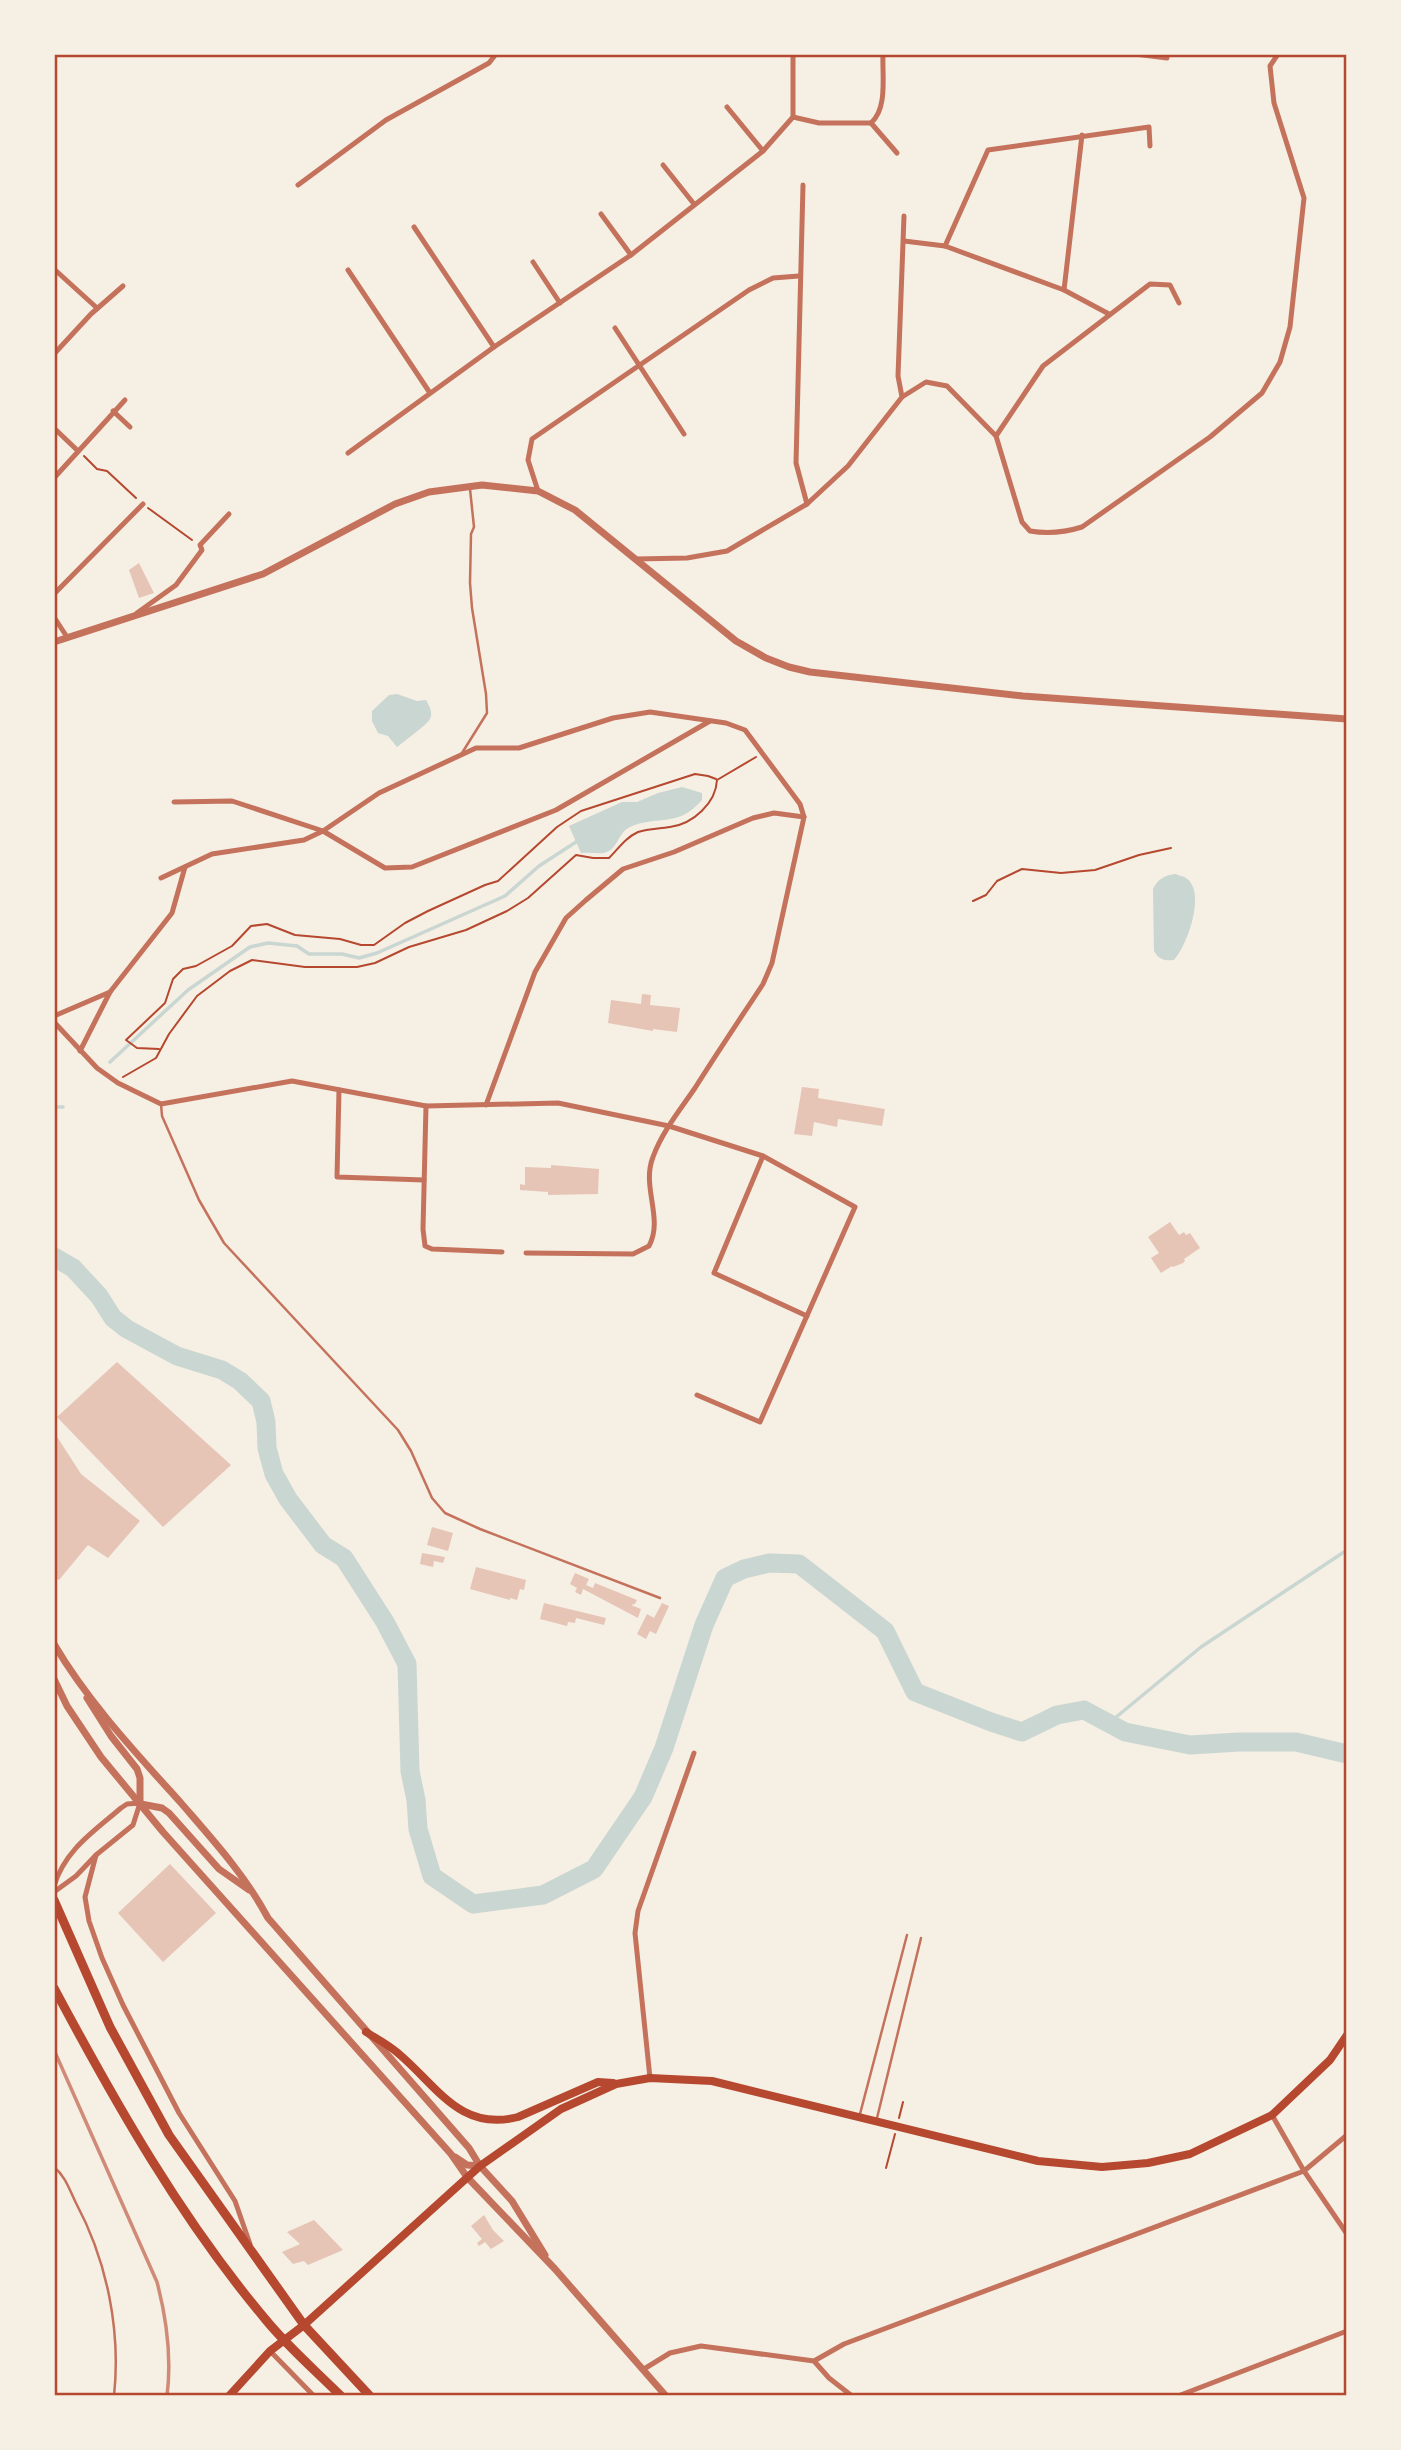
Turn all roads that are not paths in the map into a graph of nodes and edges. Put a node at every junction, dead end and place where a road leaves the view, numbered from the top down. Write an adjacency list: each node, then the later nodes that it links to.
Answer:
1 (496, 54): 16 (street)
2 (793, 54): 8 (street)
3 (883, 54): 9 (street)
4 (1135, 54): 6 (street)
5 (1278, 54): 45 (street)
6 (1167, 58)
7 (727, 107): 12 (street)
8 (793, 117): 9 (street); 12 (street)
9 (872, 123): 13 (street)
10 (1082, 135): 11 (street); 22 (street); 29 (street)
11 (1150, 146)
12 (762, 151): 17 (street)
13 (897, 153)
14 (663, 166): 17 (street)
15 (803, 185): 27 (street)
16 (298, 186)
17 (694, 204): 23 (street)
18 (601, 214): 23 (street)
19 (904, 216): 21 (street)
20 (414, 227): 35 (street)
21 (904, 241): 22 (street); 39 (street)
22 (945, 246): 29 (street)
23 (631, 255): 30 (street)
24 (533, 262): 30 (street)
25 (54, 269): 32 (street)
26 (348, 270): 38 (street)
27 (799, 276): 37 (street); 52 (street)
28 (123, 286): 32 (street)
29 (1064, 290): 33 (street)
30 (560, 303): 35 (street)
31 (1178, 303): 33 (street)
32 (97, 308): 36 (street)
33 (1109, 314): 45 (street)
34 (615, 328): 37 (street)
35 (494, 347): 38 (street)
36 (54, 354)
37 (638, 366): 44 (street); 50 (street)
38 (430, 393): 47 (street)
39 (902, 397): 45 (street); 52 (street)
40 (125, 400): 41 (street)
41 (113, 411): 42 (street); 46 (street)
42 (130, 427)
43 (54, 428): 46 (street)
44 (684, 434)
45 (996, 436)
46 (78, 451): 48 (street)
47 (348, 453)
48 (54, 478)
49 (469, 486): 50 (street); 56 (street); 62 (lane)
50 (538, 491): 54 (street)
51 (143, 504): 55 (street)
52 (807, 504): 54 (street)
53 (229, 514): 56 (street)
54 (636, 559): 60 (street)
55 (54, 594)
56 (134, 615): 58 (street)
57 (54, 617): 58 (street)
58 (67, 637): 59 (street)
59 (54, 642)
60 (1347, 719)
61 (710, 720): 62 (street); 64 (street); 65 (street)
62 (460, 755): 65 (street)
63 (174, 802): 65 (street)
64 (804, 817): 74 (street); 76 (street)
65 (323, 831): 66 (street)
66 (185, 867): 67 (street); 68 (street)
67 (161, 878)
68 (110, 992): 69 (street); 71 (street)
69 (54, 1016)
70 (54, 1022): 71 (street)
71 (80, 1051): 73 (street)
72 (339, 1090): 73 (street); 75 (street); 78 (street)
73 (161, 1104): 83 (lane)
74 (486, 1105): 75 (street); 76 (street)
75 (426, 1106): 78 (street)
76 (669, 1126): 77 (street); 80 (street)
77 (763, 1156): 81 (street); 81 (street)
78 (424, 1180): 79 (street)
79 (502, 1252)
80 (526, 1252)
81 (807, 1317): 82 (street)
82 (697, 1395)
83 (660, 1598)
84 (54, 1644): 86 (street)
85 (54, 1679): 88 (street)
86 (85, 1692): 88 (street); 92 (street)
87 (694, 1753): 99 (street)
88 (140, 1804): 89 (street); 90 (street); 92 (street); 105 (street)
89 (96, 1855): 91 (street); 111 (street)
90 (54, 1886)
91 (54, 1892)
92 (252, 1892): 97 (street)
93 (54, 1900): 111 (highway)
94 (907, 1935): 102 (lane)
95 (921, 1938): 103 (lane)
96 (54, 1988): 115 (highway)
97 (366, 2032): 100 (main road); 106 (street)
98 (1347, 2035): 101 (main road)
99 (650, 2078): 100 (main road); 102 (main road)
100 (616, 2084): 106 (main road)
101 (1272, 2115): 103 (main road); 108 (street)
102 (859, 2117): 103 (main road)
103 (876, 2121)
104 (1347, 2134): 108 (street)
105 (451, 2154): 106 (street); 109 (street)
106 (480, 2166): 109 (main road); 112 (street)
107 (54, 2167): 119 (lane)
108 (1304, 2171): 110 (street); 117 (street)
109 (467, 2177): 112 (street); 113 (main road)
110 (1347, 2234)
111 (253, 2253): 113 (highway)
112 (549, 2262): 118 (street)
113 (304, 2325): 115 (main road); 123 (highway)
114 (1347, 2331): 126 (street)
115 (285, 2339): 116 (main road); 122 (highway)
116 (270, 2351): 120 (main road); 121 (street)
117 (814, 2361): 118 (street); 125 (street)
118 (644, 2369): 124 (street)
119 (114, 2396)
120 (229, 2396)
121 (314, 2396)
122 (341, 2396)
123 (370, 2396)
124 (666, 2396)
125 (852, 2396)
126 (1178, 2396)

